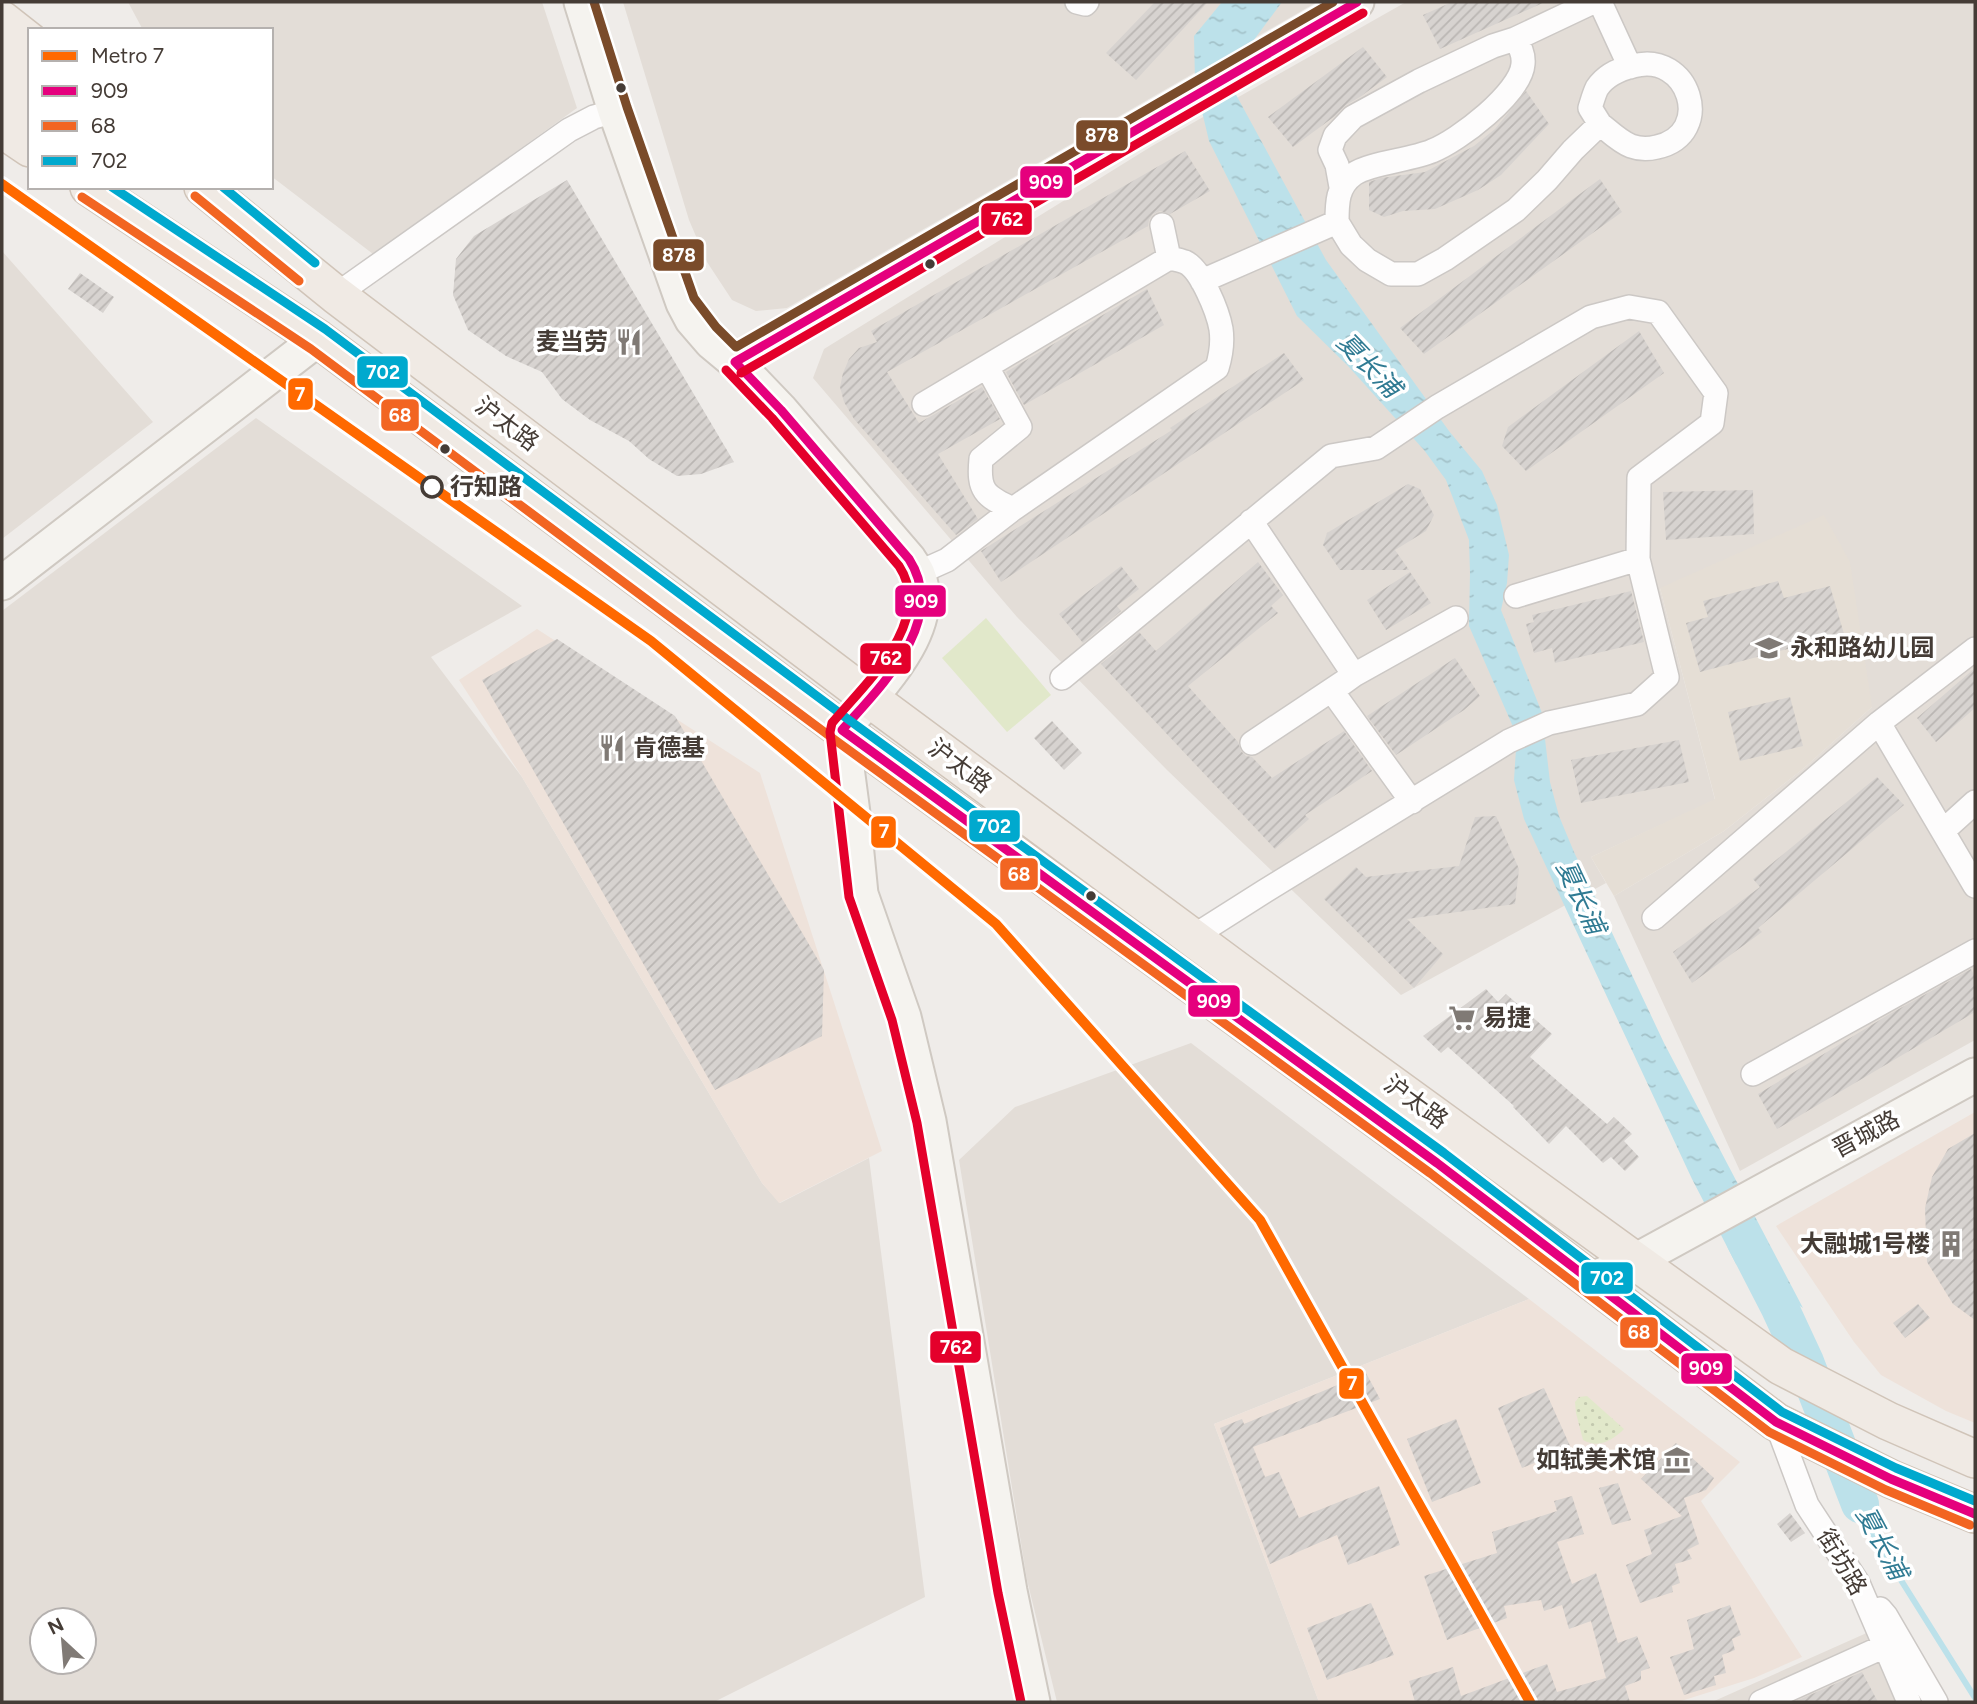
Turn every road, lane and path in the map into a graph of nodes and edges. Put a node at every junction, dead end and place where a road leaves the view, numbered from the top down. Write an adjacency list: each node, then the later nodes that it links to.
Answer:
1 (581, 2): 14 (street)
2 (1077, 2): 3 (street)
3 (1087, 2)
4 (1357, 2): 30 (street)
5 (1593, 2): 8 (street)
6 (1600, 2): 11 (street)
7 (2, 20): 9 (main road)
8 (1515, 39): 19 (street); 19 (street)
9 (28, 40)
10 (2, 57): 12 (main road)
11 (1630, 67): 16 (street); 16 (street)
12 (28, 76)
13 (2, 91): 15 (main road)
14 (615, 111): 28 (street); 30 (street)
15 (28, 112)
16 (1600, 124): 24 (street)
17 (2, 129): 18 (main road)
18 (28, 147)
19 (1341, 187): 24 (street)
20 (92, 189): 25 (main road, 沪太路)
21 (113, 189): 25 (main road, 沪太路)
22 (206, 192): 28 (main road, 沪太路)
23 (1162, 225): 26 (street)
24 (1329, 225): 27 (street)
25 (177, 247): 29 (main road, 沪太路)
26 (1169, 258): 27 (street); 31 (street)
27 (1202, 281): 33 (street)
28 (336, 295): 44 (main road, 沪太路)
29 (318, 339): 37 (street); 46 (main road, 沪太路)
30 (734, 362): 36 (street)
31 (987, 367): 32 (street); 33 (street)
32 (924, 404)
33 (1013, 509): 36 (street)
34 (1251, 521): 35 (street); 41 (street); 42 (street)
35 (1638, 559): 38 (street); 48 (street)
36 (918, 573): 44 (street)
37 (2, 583)
38 (1516, 596)
39 (1455, 618): 41 (street)
40 (1975, 649): 45 (street)
41 (1354, 675): 43 (street)
42 (1062, 678)
43 (1332, 691): 47 (street); 48 (street)
44 (869, 698): 46 (street); 53 (main road, 沪太路)
45 (1879, 723): 50 (street); 52 (street)
46 (842, 730): 58 (main road, 沪太路); 64 (street)
47 (1252, 743)
48 (1412, 802): 53 (street)
49 (1975, 802): 50 (street)
50 (1943, 831): 51 (street)
51 (1975, 886)
52 (1654, 919)
53 (1191, 938): 57 (main road, 沪太路)
54 (1975, 951): 55 (street)
55 (1753, 1074)
56 (1975, 1075): 57 (street, 晋城路)
57 (1634, 1261): 58 (street); 60 (main road, 沪太路)
58 (1590, 1280): 59 (main road, 沪太路)
59 (1776, 1422): 61 (main road, 沪太路); 62 (street, 街坊路)
60 (1975, 1459)
61 (1975, 1514)
62 (1858, 1583): 63 (street, 街坊路); 67 (street)
63 (1885, 1646): 65 (street); 66 (street, 街坊路)
64 (1033, 1702)
65 (1761, 1702)
66 (1909, 1702)
67 (1936, 1702)

